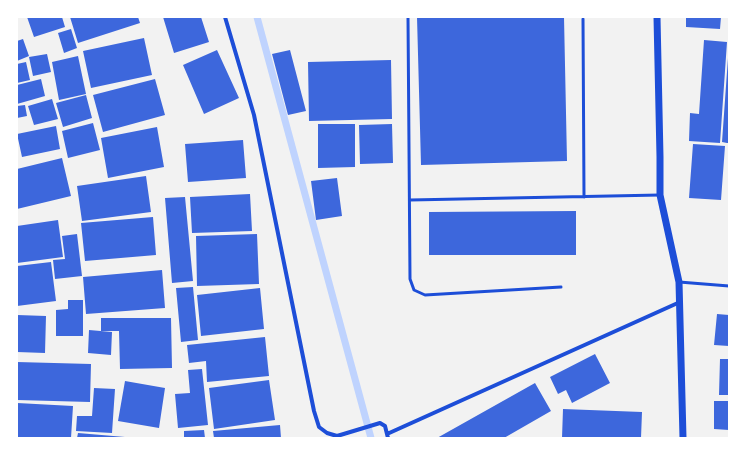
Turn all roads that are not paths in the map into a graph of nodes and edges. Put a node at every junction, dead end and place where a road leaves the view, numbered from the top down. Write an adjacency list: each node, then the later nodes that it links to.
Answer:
1 (225, 17): 12 (street)
2 (408, 17): 7 (lane)
3 (657, 17): 5 (street)
4 (583, 19): 6 (lane)
5 (660, 195): 6 (lane); 8 (street)
6 (584, 197): 7 (lane)
7 (410, 200): 10 (lane)
8 (679, 282): 9 (lane); 11 (street)
9 (729, 286)
10 (561, 287)
11 (680, 302): 12 (street); 13 (street)
12 (388, 436)
13 (683, 438)

